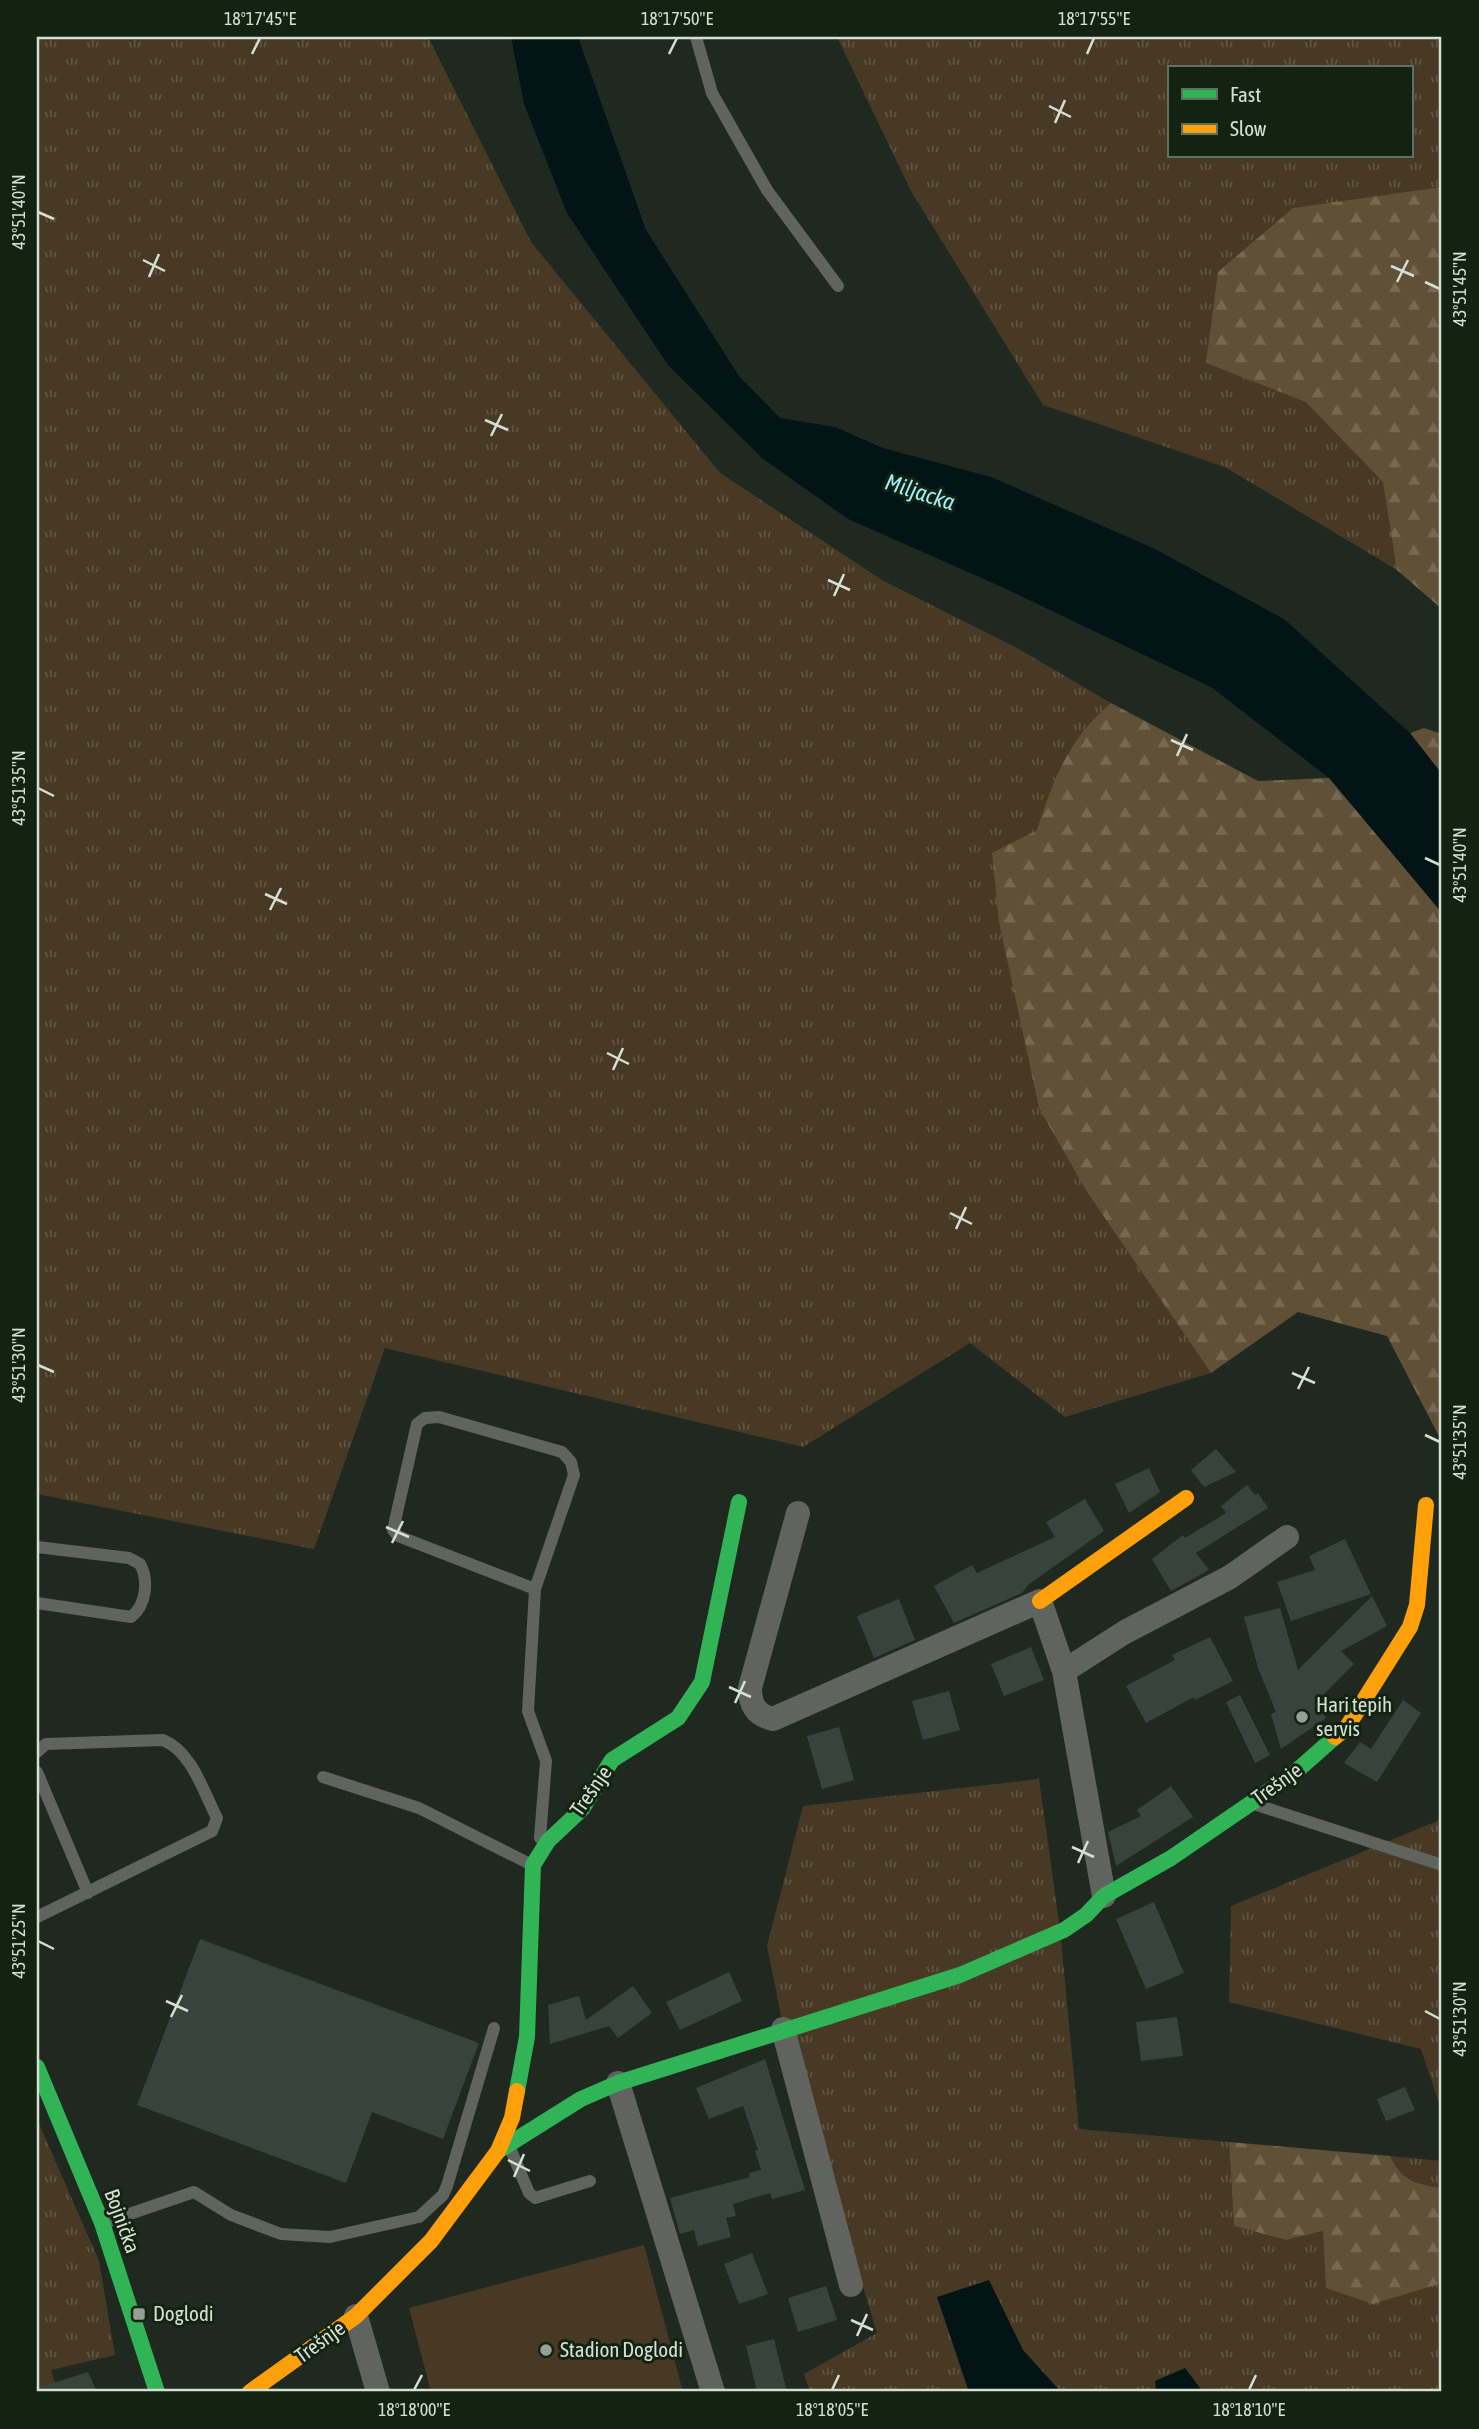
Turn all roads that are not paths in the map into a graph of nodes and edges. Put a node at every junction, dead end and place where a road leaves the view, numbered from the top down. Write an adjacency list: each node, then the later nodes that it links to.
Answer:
1 (696, 37): 2 (lane)
2 (838, 285)
3 (1186, 1498): 10 (street)
4 (739, 1502): 17 (street, Trešnje)
5 (1426, 1505): 16 (street, Trešnje)
6 (798, 1513): 10 (street)
7 (1287, 1537): 12 (street)
8 (37, 1547): 11 (lane)
9 (535, 1589): 9 (lane); 17 (lane)
10 (1040, 1601): 12 (street)
11 (37, 1603)
12 (1064, 1671): 21 (street)
13 (37, 1752): 20 (lane)
14 (37, 1772): 20 (lane)
15 (323, 1777): 18 (lane)
16 (1250, 1803): 19 (lane); 21 (street, Trešnje)
17 (539, 1847): 18 (street, Trešnje)
18 (533, 1865): 27 (street, Trešnje)
19 (1442, 1865)
20 (88, 1893): 22 (lane)
21 (1104, 1896): 24 (street, Trešnje)
22 (37, 1917)
23 (494, 2028): 29 (lane)
24 (783, 2029): 26 (street, Trešnje); 30 (street)
25 (37, 2067): 29 (street, Bojnička)
26 (618, 2083): 27 (street, Trešnje); 36 (street)
27 (503, 2148): 28 (lane); 31 (street, Trešnje)
28 (590, 2181)
29 (102, 2223): 33 (street, Bojnička)
30 (851, 2285)
31 (356, 2316): 32 (street, Trešnje); 35 (street, Trešnje)
32 (279, 2383): 34 (street, Trešnje)
33 (157, 2392)
34 (250, 2392)
35 (378, 2392)
36 (713, 2392)

